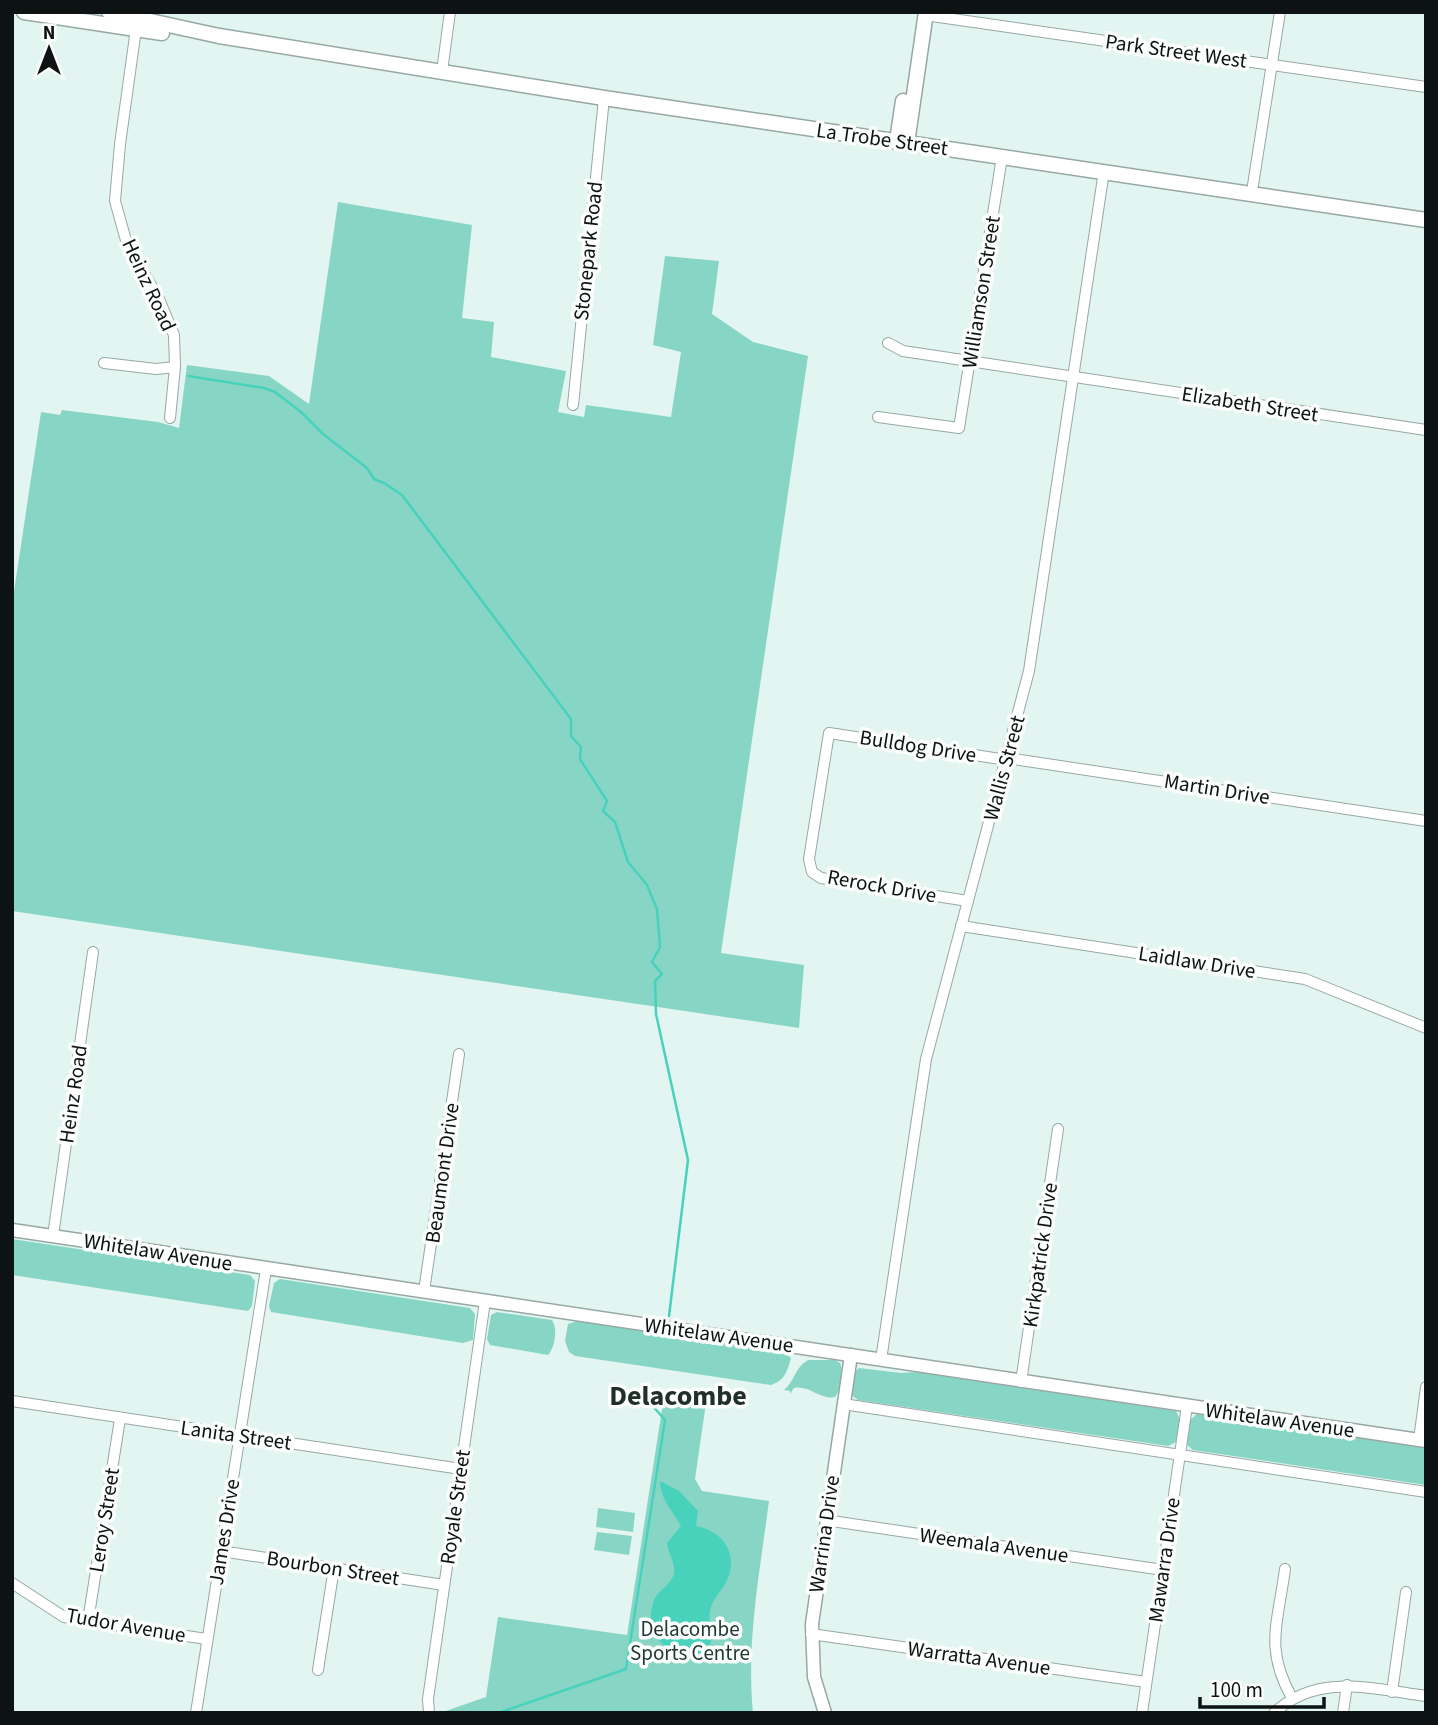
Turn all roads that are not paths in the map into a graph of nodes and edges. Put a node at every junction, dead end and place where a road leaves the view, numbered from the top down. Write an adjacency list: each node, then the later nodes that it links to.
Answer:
1 (92, 12): 7 (main road)
2 (109, 12): 8 (main road, La Trobe Street)
3 (450, 12): 10 (street)
4 (1280, 12): 9 (street)
5 (33, 13): 7 (main road, La Trobe Street)
6 (921, 13): 9 (street, Park Street West); 13 (main road)
7 (136, 29): 8 (main road, La Trobe Street); 22 (street, Heinz Road)
8 (219, 36): 10 (main road, La Trobe Street)
9 (1272, 65): 11 (street, Park Street West); 16 (street)
10 (442, 68): 12 (main road, La Trobe Street)
11 (1426, 87)
12 (604, 94): 13 (main road, La Trobe Street); 24 (street, Stonepark Road)
13 (903, 138): 14 (main road, La Trobe Street)
14 (1003, 152): 15 (main road, La Trobe Street); 20 (street, Williamson Street)
15 (1105, 167): 16 (main road, La Trobe Street); 23 (street, Wallis Street)
16 (1253, 190): 17 (main road, La Trobe Street); 18 (main road, La Trobe Street)
17 (1426, 211)
18 (1426, 220)
19 (888, 343): 20 (street, Elizabeth Street)
20 (970, 360): 23 (street, Elizabeth Street); 25 (street, Williamson Street)
21 (104, 363): 22 (street)
22 (175, 367): 26 (street, Heinz Road)
23 (1073, 377): 27 (street, Elizabeth Street); 29 (street, Wallis Street)
24 (573, 405)
25 (878, 417)
26 (170, 418)
27 (1426, 430)
28 (829, 733): 29 (street, Bulldog Drive); 31 (street, Rerock Drive)
29 (1007, 759): 30 (street, Martin Drive); 31 (street, Wallis Street)
30 (1426, 821)
31 (968, 901): 32 (street, Wallis Street)
32 (961, 926): 34 (street, Laidlaw Drive); 43 (street, Wallis Street)
33 (93, 952): 38 (street, Heinz Road)
34 (1426, 1028)
35 (459, 1054): 40 (street, Beaumont Drive)
36 (1058, 1129): 44 (street, Kirkpatrick Drive)
37 (12, 1230): 38 (street, Whitelaw Avenue)
38 (53, 1236): 39 (street, Whitelaw Avenue)
39 (266, 1269): 40 (street, Whitelaw Avenue); 50 (street, James Drive)
40 (424, 1292): 41 (street, Whitelaw Avenue)
41 (485, 1301): 42 (street, Whitelaw Avenue); 53 (street, Royale Street)
42 (851, 1356): 43 (street, Whitelaw Avenue); 47 (street, Warrina Drive)
43 (881, 1360): 44 (street, Whitelaw Avenue)
44 (1021, 1381): 48 (street, Whitelaw Avenue)
45 (1426, 1387): 51 (street)
46 (12, 1401): 49 (street, Lanita Street)
47 (843, 1404): 52 (street); 55 (street, Warrina Drive)
48 (1186, 1406): 51 (street, Whitelaw Avenue); 52 (street, Mawarra Drive)
49 (120, 1419): 50 (street, Lanita Street); 63 (street, Leroy Street)
50 (240, 1436): 53 (street, Lanita Street); 56 (street, James Drive)
51 (1422, 1440)
52 (1180, 1455): 54 (street); 59 (street, Mawarra Drive)
53 (461, 1469): 61 (street, Royale Street)
54 (1426, 1492)
55 (825, 1520): 59 (street, Weemala Avenue); 64 (street, Warrina Drive)
56 (221, 1551): 57 (street, Bourbon Street); 65 (street, James Drive)
57 (334, 1568): 61 (street, Bourbon Street); 66 (street)
58 (1285, 1569): 71 (street)
59 (1163, 1570): 67 (street, Mawarra Drive)
60 (12, 1583): 63 (street, Tudor Avenue)
61 (444, 1585): 73 (street, Royale Street)
62 (1406, 1592): 69 (street)
63 (88, 1621): 65 (street, Tudor Avenue)
64 (811, 1634): 67 (street, Warratta Avenue); 74 (street, Warrina Drive)
65 (206, 1639): 72 (street, James Drive)
66 (318, 1671)
67 (1146, 1682): 75 (street, Mawarra Drive)
68 (1347, 1685): 69 (street); 71 (street); 77 (street)
69 (1392, 1692): 70 (street)
70 (1426, 1696)
71 (1292, 1698): 76 (street)
72 (196, 1713)
73 (429, 1713)
74 (825, 1713)
75 (1142, 1713)
76 (1274, 1713)
77 (1343, 1713)

